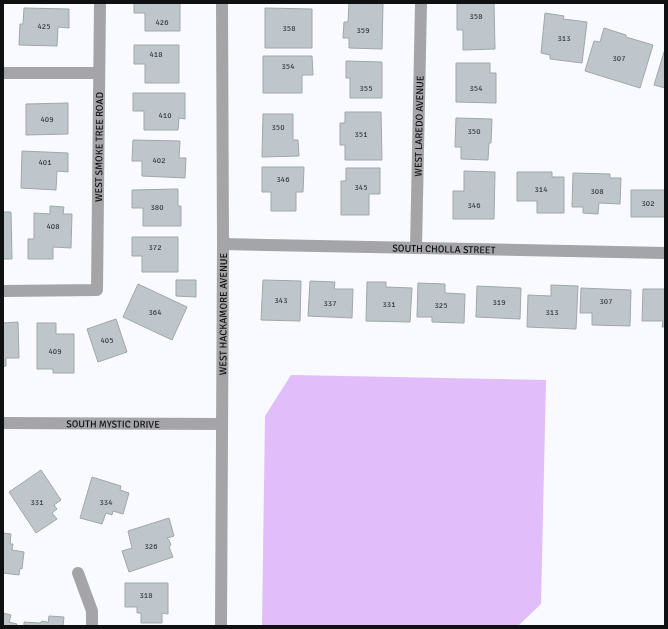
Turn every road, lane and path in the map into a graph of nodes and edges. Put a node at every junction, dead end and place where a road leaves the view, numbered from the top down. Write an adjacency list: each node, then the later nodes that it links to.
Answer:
1 (100, 3): 4 (street, WEST SMOKE TREE ROAD)
2 (222, 3): 6 (street, WEST HACKAMORE AVENUE)
3 (421, 3): 7 (street, WEST LAREDO AVENUE)
4 (99, 72): 5 (street); 9 (street, WEST SMOKE TREE ROAD)
5 (3, 73)
6 (223, 244): 7 (street, SOUTH CHOLLA STREET); 11 (street, WEST HACKAMORE AVENUE)
7 (416, 248): 8 (street, SOUTH CHOLLA STREET)
8 (665, 253)
9 (3, 291)
10 (3, 423): 11 (street, SOUTH MYSTIC DRIVE)
11 (222, 424): 14 (street, WEST HACKAMORE AVENUE)
12 (78, 573): 13 (street)
13 (92, 626)
14 (220, 626)

